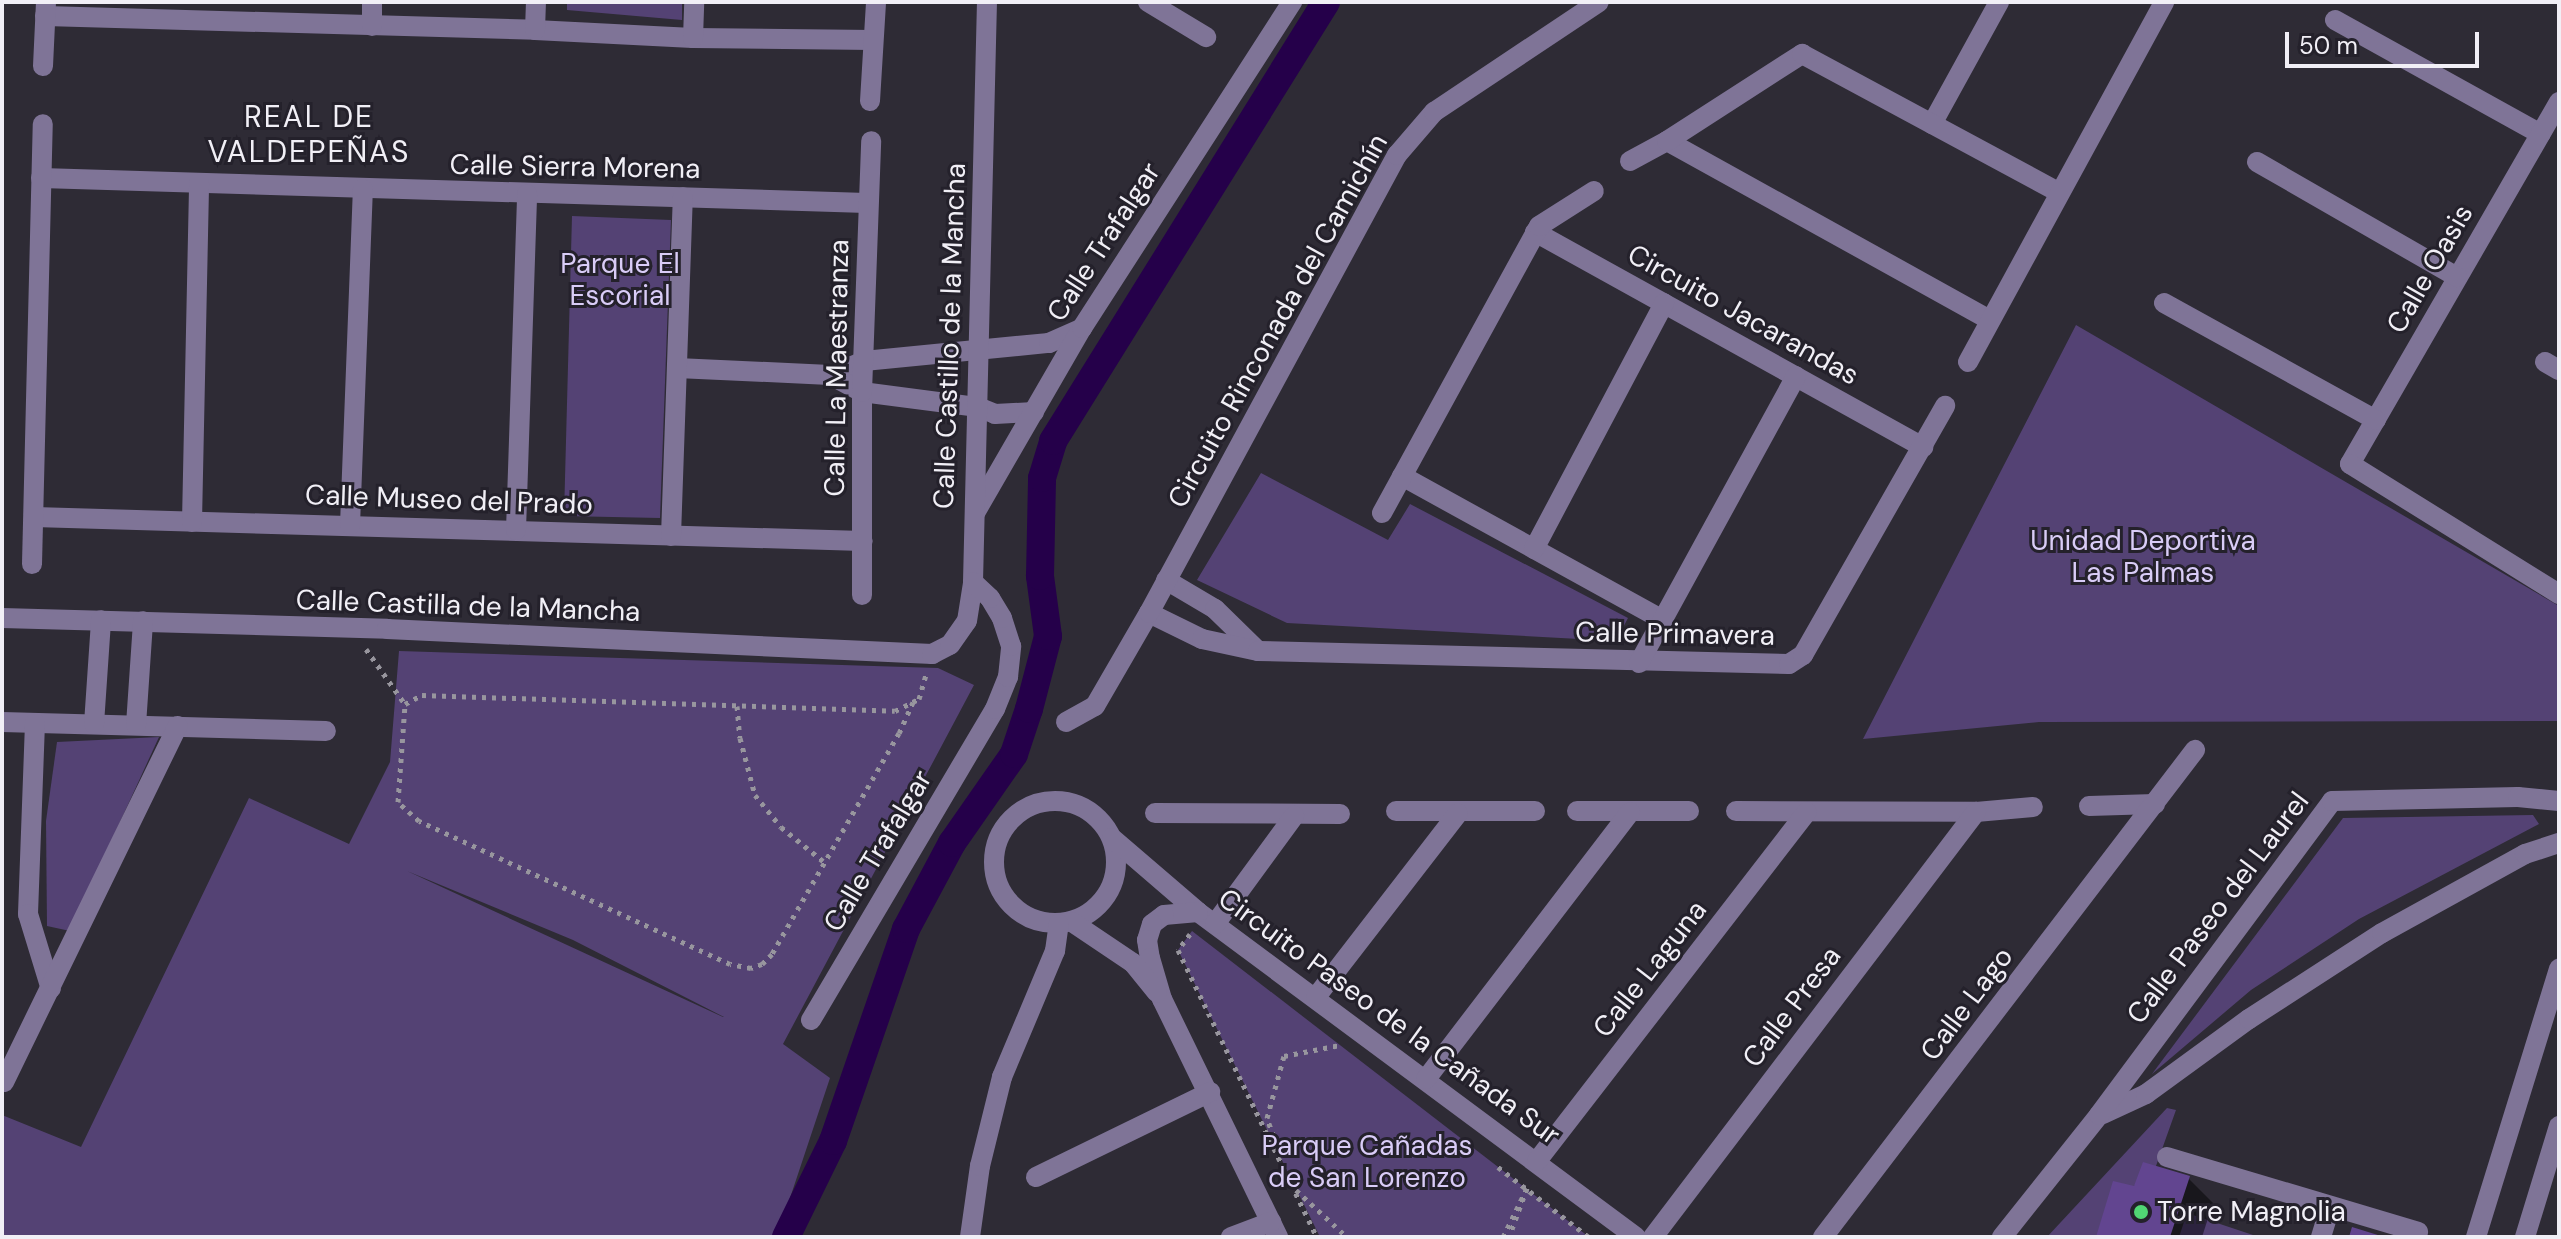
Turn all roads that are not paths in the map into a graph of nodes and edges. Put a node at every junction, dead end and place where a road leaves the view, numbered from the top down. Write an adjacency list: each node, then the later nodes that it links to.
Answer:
1 (372, 2): 14 (street)
2 (536, 2): 15 (street)
3 (694, 2): 17 (street)
4 (876, 2): 18 (street)
5 (987, 2): 43 (street, Calle Castillo de la Mancha)
6 (1292, 2): 42 (street, Calle Trafalgar)
7 (1999, 2): 23 (street)
8 (2164, 2): 33 (street)
9 (1157, 4): 16 (street)
10 (1592, 4): 66 (street, Circuito Rinconada del Camichín)
11 (45, 9): 12 (street); 19 (street)
12 (209, 11): 14 (street)
13 (2335, 20): 24 (street)
14 (372, 26): 15 (street)
15 (535, 30): 17 (street)
16 (1206, 37)
17 (693, 38): 18 (street)
18 (873, 40): 20 (street)
19 (43, 66)
20 (870, 101)
21 (2559, 102): 24 (street, Calle Oasis)
22 (43, 124): 29 (street)
23 (1932, 124): 26 (street); 33 (street)
24 (2541, 134): 38 (street, Calle Oasis)
25 (871, 141): 36 (street, Calle La Maestranza)
26 (1667, 141): 27 (street); 41 (street)
27 (1630, 161)
28 (2257, 162): 38 (street)
29 (41, 178): 30 (street, Calle Sierra Morena); 57 (street)
30 (199, 183): 31 (street, Calle Sierra Morena); 59 (street)
31 (363, 189): 34 (street, Calle Sierra Morena); 60 (street)
32 (1594, 191): 37 (street)
33 (2058, 192): 41 (street)
34 (527, 194): 35 (street, Calle Sierra Morena); 61 (street)
35 (683, 197): 36 (street, Calle Sierra Morena); 46 (street)
36 (867, 203): 44 (street, Calle La Maestranza)
37 (1535, 232): 39 (street, Circuito Jacarandas); 55 (street)
38 (2457, 277): 53 (street, Calle Oasis)
39 (1664, 303): 48 (street, Circuito Jacarandas); 64 (street)
40 (2164, 303): 53 (street)
41 (1990, 320): 45 (street)
42 (1082, 328): 43 (street); 52 (street, Calle Trafalgar)
43 (980, 348): 44 (street); 51 (street, Calle Castillo de la Mancha)
44 (864, 361): 47 (street); 49 (street, Calle La Maestranza)
45 (1968, 362)
46 (677, 368): 47 (street); 62 (street)
47 (830, 375): 49 (street)
48 (1796, 376): 54 (street, Circuito Jacarandas); 73 (street)
49 (862, 392): 51 (street); 63 (street, Calle La Maestranza)
50 (1945, 406): 54 (street, Calle Primavera)
51 (978, 407): 52 (street); 58 (street, Calle Castillo de la Mancha)
52 (1034, 412): 58 (street, Calle Trafalgar)
53 (2376, 420): 68 (street, Calle Oasis)
54 (1923, 447): 77 (street, Calle Primavera)
55 (1402, 476): 56 (street); 64 (street)
56 (1382, 513)
57 (34, 517): 59 (street, Calle Museo del Prado); 65 (street)
58 (973, 517): 67 (street, Calle Castillo de la Mancha)
59 (192, 522): 60 (street, Calle Museo del Prado)
60 (350, 525): 61 (street, Calle Museo del Prado)
61 (516, 530): 62 (street, Calle Museo del Prado)
62 (671, 536): 63 (street, Calle Museo del Prado)
63 (863, 541): 69 (street, Calle La Maestranza)
64 (1534, 549): 73 (street)
65 (32, 564)
66 (1166, 580): 70 (street, Circuito Rinconada del Camichín); 75 (street)
67 (973, 582): 76 (street, Calle Castillo de la Mancha); 110 (street, Calle Trafalgar)
68 (2559, 594)
69 (862, 595)
70 (1149, 613): 75 (street, Calle Primavera); 79 (street, Circuito Rinconada del Camichín)
71 (2, 618): 72 (street, Calle Castilla de la Mancha)
72 (101, 620): 74 (street, Calle Castilla de la Mancha); 81 (street)
73 (1663, 620): 77 (street)
74 (143, 621): 76 (street, Calle Castilla de la Mancha); 82 (street)
75 (1258, 651): 77 (street, Calle Primavera)
76 (932, 654)
77 (1639, 663)
78 (2, 722): 80 (street)
79 (1066, 722)
80 (35, 723): 81 (street); 107 (street)
81 (94, 724): 82 (street)
82 (136, 725): 83 (street)
83 (178, 726): 84 (street); 107 (street)
84 (326, 731)
85 (2195, 750): 87 (street, Calle Lago)
86 (2559, 801): 115 (street, Calle Paseo del Laurel)
87 (2155, 804): 88 (street); 127 (street, Calle Lago)
88 (2089, 806)
89 (2033, 807): 97 (street)
90 (1396, 811): 99 (street)
91 (1535, 811): 99 (street)
92 (1577, 811): 95 (street)
93 (1689, 811): 95 (street)
94 (1736, 811): 96 (street)
95 (1630, 812): 112 (street)
96 (1807, 812): 97 (street); 118 (street, Calle Laguna)
97 (1976, 812): 126 (street, Calle Presa)
98 (1155, 813): 101 (street)
99 (1458, 813): 108 (street)
100 (1340, 814): 101 (street)
101 (1294, 816): 105 (street)
102 (1112, 838): 104 (street); 104 (street); 105 (street, Circuito Paseo de la Cañada Sur)
103 (2559, 843): 115 (street, Calle Paseo del Laurel)
104 (1066, 923): 109 (street); 123 (street)
105 (1206, 926): 108 (street, Circuito Paseo de la Cañada Sur); 109 (street)
106 (2559, 969): 111 (street)
107 (51, 989): 113 (street)
108 (1316, 997): 112 (street, Circuito Paseo de la Cañada Sur)
109 (1162, 999): 114 (street)
110 (811, 1020)
111 (2551, 1021): 130 (street)
112 (1426, 1079): 118 (street, Circuito Paseo de la Cañada Sur)
113 (4, 1082)
114 (1210, 1092): 119 (street); 121 (street)
115 (2099, 1115): 128 (street, Calle Paseo del Laurel)
116 (2559, 1126): 131 (street)
117 (2167, 1157): 120 (street)
118 (1537, 1161): 125 (street, Circuito Paseo de la Cañada Sur)
119 (1036, 1177)
120 (2330, 1207): 122 (street); 129 (street)
121 (1274, 1230): 124 (street)
122 (2418, 1232)
123 (970, 1237)
124 (1231, 1237)
125 (1636, 1237)
126 (1653, 1237)
127 (1823, 1237)
128 (2002, 1237)
129 (2321, 1237)
130 (2476, 1237)
131 (2525, 1237)

